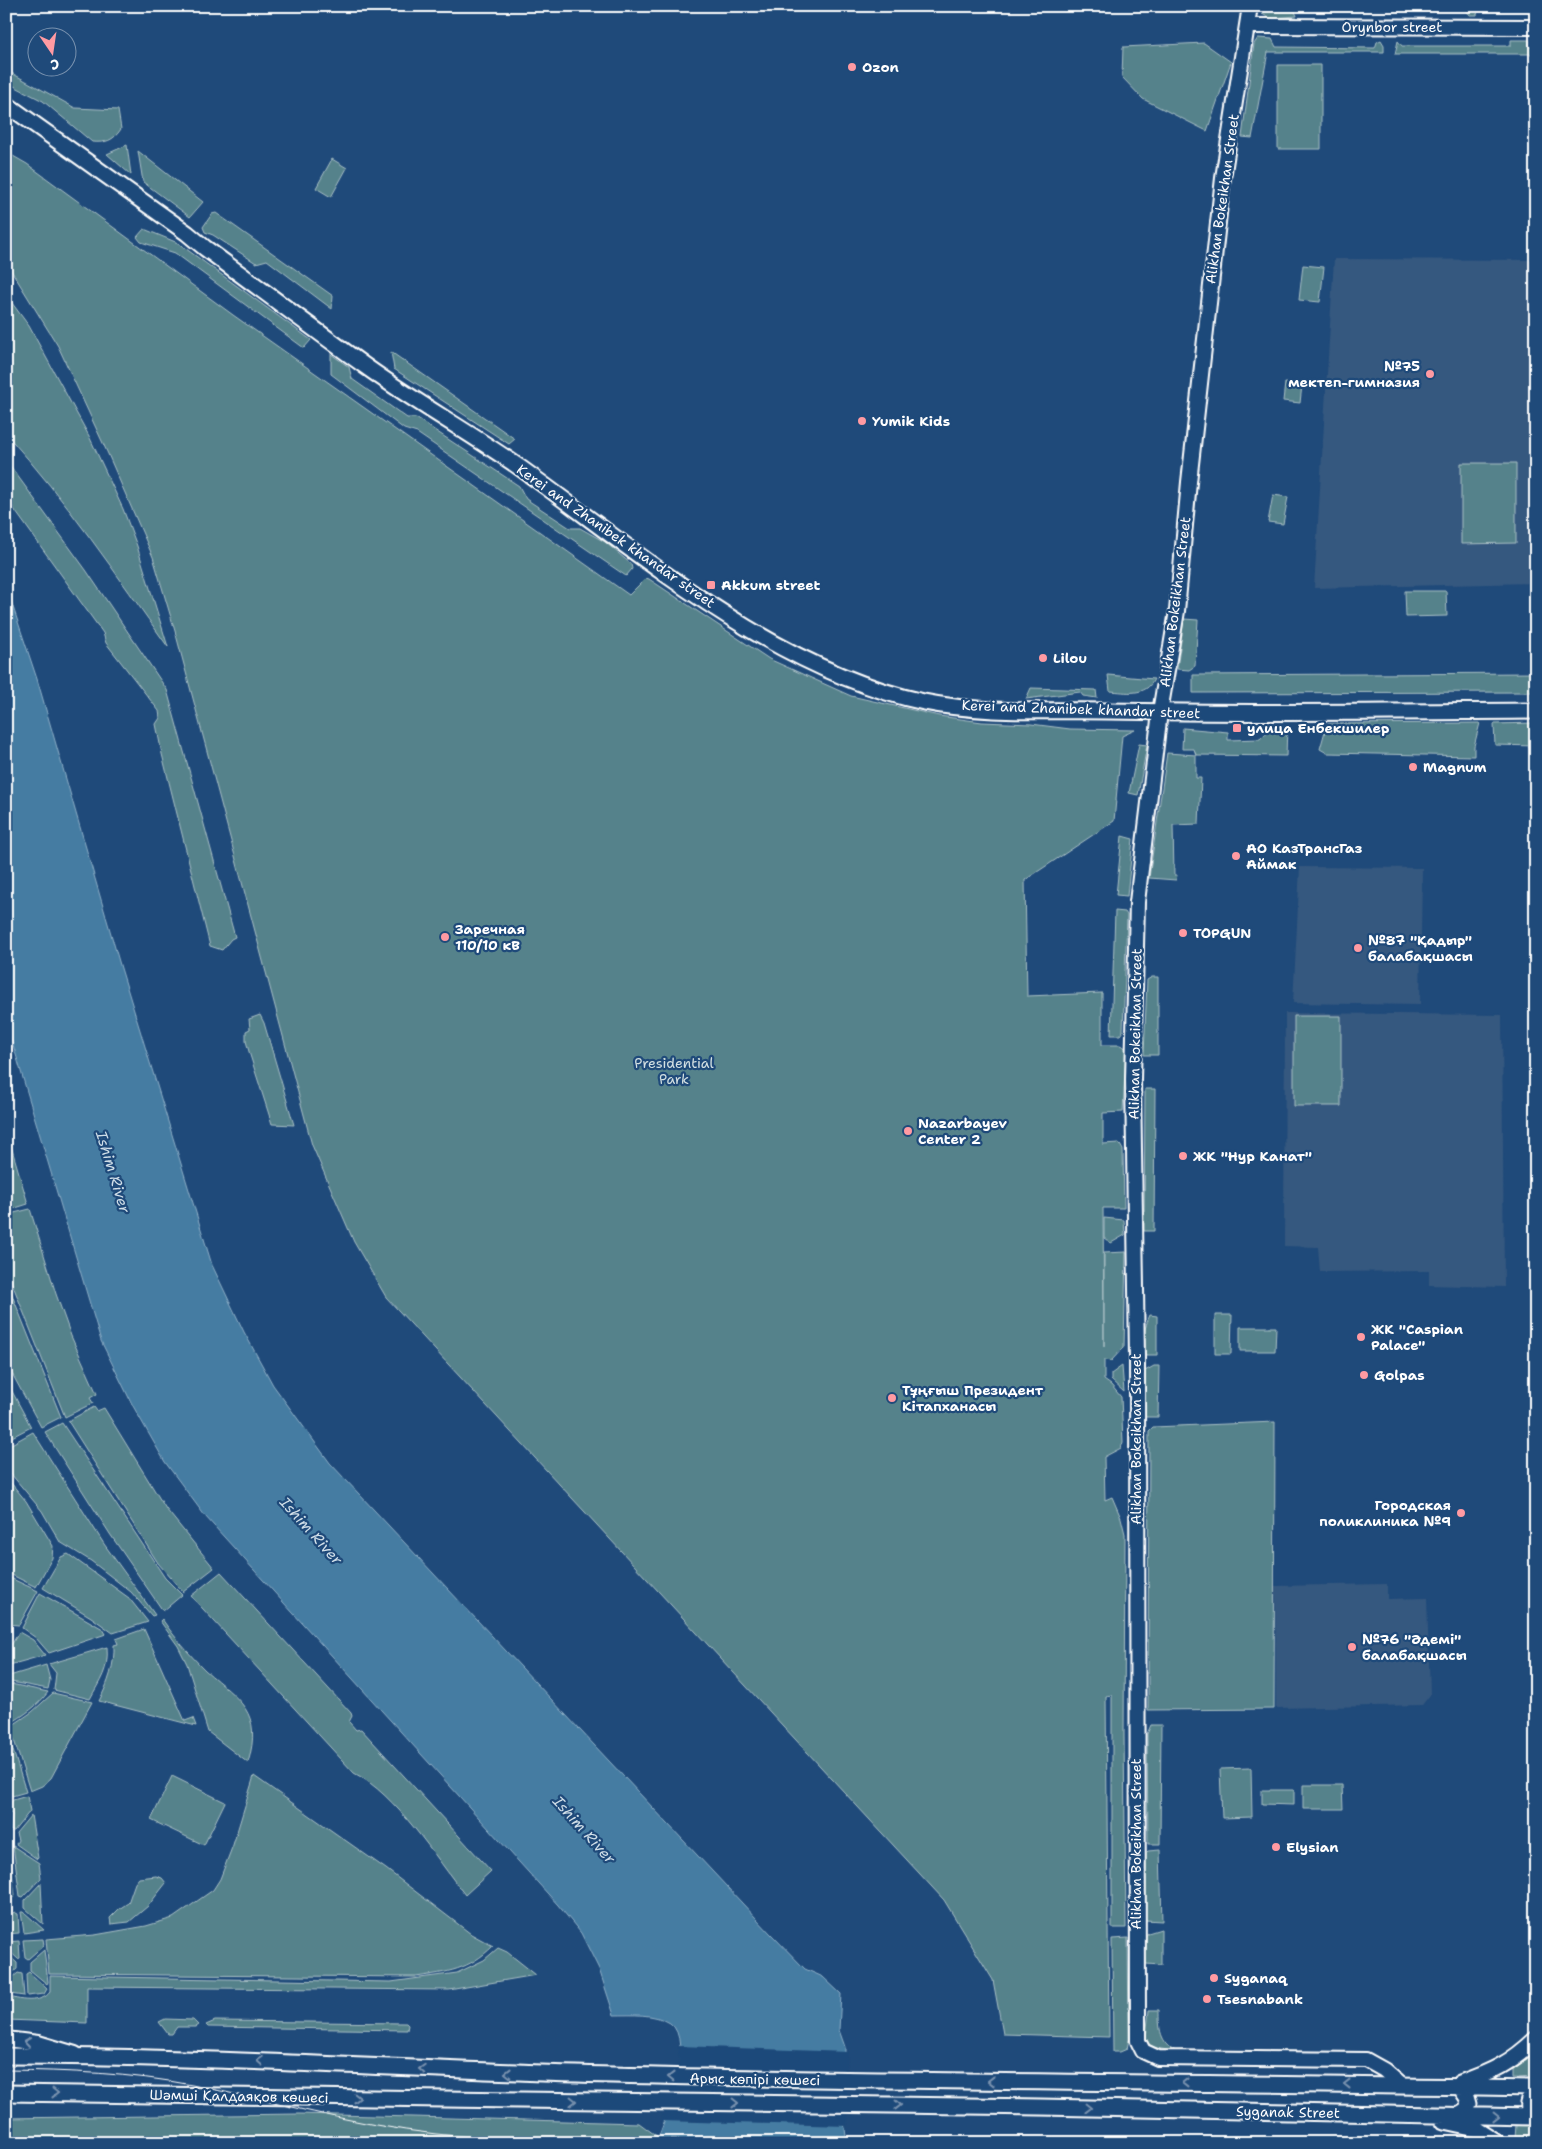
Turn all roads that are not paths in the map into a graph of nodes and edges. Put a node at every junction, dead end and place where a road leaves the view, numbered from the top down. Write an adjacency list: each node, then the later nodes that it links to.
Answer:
1 (1250, 6): 2 (street, Alikhan Bokeikhan Street)
2 (1248, 26): 3 (street, Orynbor street); 6 (street, Alikhan Bokeikhan Street)
3 (1536, 27)
4 (6, 104): 6 (main road, Kerei and Zhanibek khandar street)
5 (1536, 711): 6 (main road, Kerei and Zhanibek khandar street)
6 (1160, 712): 11 (street, Alikhan Bokeikhan Street)
7 (6, 2039): 10 (street, one-way to 7)
8 (1536, 2039): 15 (main road)
9 (6, 2056): 10 (main road)
10 (81, 2056): 12 (main road, Арыс көпірі көшесі, one-way to 10)
11 (1372, 2063): 13 (street); 14 (street)
12 (1039, 2082): 13 (main road, Syganak Street, one-way to 12)
13 (1368, 2084): 14 (main road, Syganak Street)
14 (1401, 2085): 15 (main road, Syganak Street)
15 (1455, 2087): 16 (main road, Syganak Street); 22 (main road)
16 (1536, 2088)
17 (6, 2092): 19 (main road, Шәмші Қалдаяқов көшесі, one-way to 19)
18 (1536, 2098): 23 (main road)
19 (471, 2100): 20 (main road, Арыс көпірі көшесі, one-way to 20)
20 (1040, 2107): 21 (main road, Syganak Street, one-way to 21)
21 (1409, 2115): 22 (main road, Syganak Street); 24 (main road)
22 (1458, 2116): 23 (main road, Syganak Street, one-way to 23)
23 (1535, 2118)
24 (1498, 2143)

